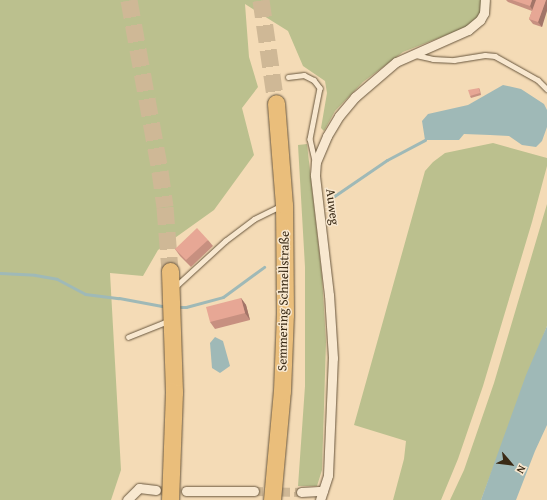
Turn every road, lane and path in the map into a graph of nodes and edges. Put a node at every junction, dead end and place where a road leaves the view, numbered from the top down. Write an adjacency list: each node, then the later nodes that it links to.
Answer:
1 (485, 0): 2 (street, Auweg)
2 (413, 54): 4 (lane); 6 (street, Auweg)
3 (288, 77): 6 (lane)
4 (547, 89)
5 (276, 103): 7 (highway, Semmering Schnellstraße)
6 (316, 162): 16 (street, Auweg)
7 (284, 205): 9 (lane); 19 (highway, Semmering Schnellstraße)
8 (170, 271): 9 (highway)
9 (171, 291): 10 (highway)
10 (172, 319): 11 (lane); 18 (highway)
11 (128, 337)
12 (156, 490): 17 (street)
13 (186, 491): 14 (street)
14 (254, 492)
15 (301, 492): 16 (street)
16 (322, 496)
17 (127, 500)
18 (170, 500)
19 (272, 500)

